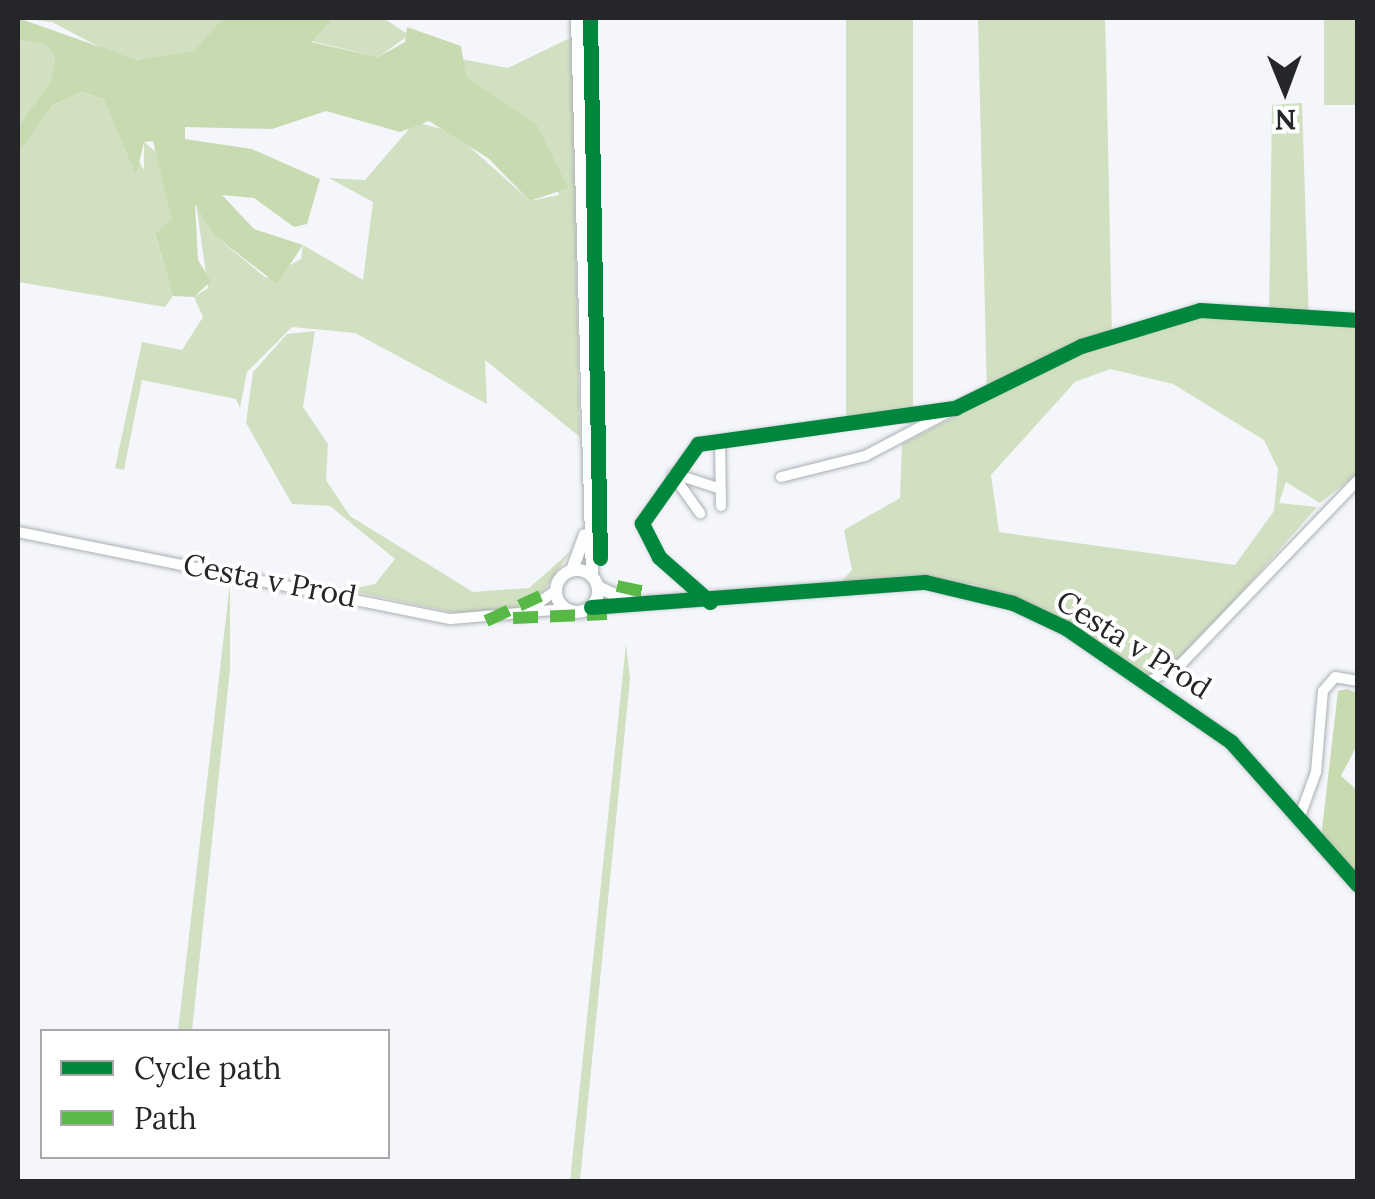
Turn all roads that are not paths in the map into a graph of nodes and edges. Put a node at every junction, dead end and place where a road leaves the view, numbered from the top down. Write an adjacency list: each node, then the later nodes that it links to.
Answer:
1 (577, 18): 12 (street)
2 (1358, 320): 3 (street)
3 (955, 408): 4 (street); 6 (street)
4 (720, 441): 5 (street); 8 (street)
5 (673, 475): 8 (street); 10 (street); 16 (street)
6 (781, 476)
7 (1358, 480): 22 (street)
8 (717, 488): 9 (street)
9 (722, 506)
10 (700, 513)
11 (18, 532): 20 (street, Cesta v Prod)
12 (586, 533): 13 (street); 14 (street)
13 (572, 570): 14 (street); 15 (street)
14 (595, 581): 17 (street, Cesta v Prod); 18 (street)
15 (555, 591): 19 (street); 20 (street)
16 (710, 602): 17 (street, Cesta v Prod); 22 (street, Cesta v Prod)
17 (636, 605): 18 (street, Cesta v Prod)
18 (591, 607): 19 (street)
19 (564, 609): 20 (street, Cesta v Prod)
20 (521, 616)
21 (1358, 681): 23 (street)
22 (1148, 682): 23 (street, Cesta v Prod)
23 (1300, 819): 24 (street, Cesta v Prod)
24 (1358, 885)

